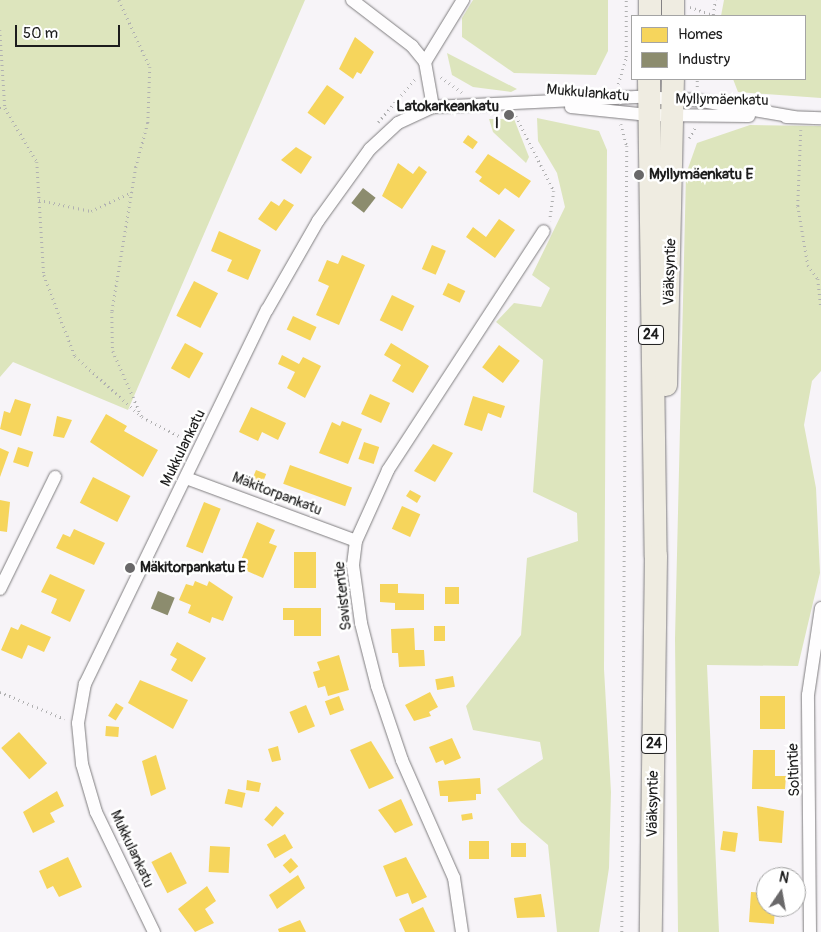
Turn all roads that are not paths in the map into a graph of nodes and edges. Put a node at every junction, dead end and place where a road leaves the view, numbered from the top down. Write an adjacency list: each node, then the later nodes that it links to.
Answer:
1 (352, 0): 5 (street)
2 (464, 0): 5 (street)
3 (650, 0): 4 (highway)
4 (650, 15)
5 (425, 62): 8 (street)
6 (649, 97): 7 (street, Myllymäenkatu); 7 (street, Mukkulankatu); 9 (street, Mukkulankatu); 9 (street, Mukkulankatu); 15 (highway, Vääksyntie / 24)
7 (673, 97): 10 (street, Myllymäenkatu); 15 (highway, Vääksyntie / 24)
8 (433, 107): 9 (street, Mukkulankatu); 13 (street, Mukkulankatu)
9 (525, 110)
10 (821, 118)
11 (544, 231): 14 (street, Savistentie)
12 (55, 477): 16 (street)
13 (186, 478): 14 (street, Mäkitorpankatu); 18 (street, Mukkulankatu)
14 (356, 541): 19 (street, Savistentie)
15 (656, 556): 20 (highway, Vääksyntie / 24)
16 (0, 589)
17 (821, 608): 21 (street, Soltintie)
18 (154, 932)
19 (462, 932)
20 (651, 932)
21 (810, 932)

